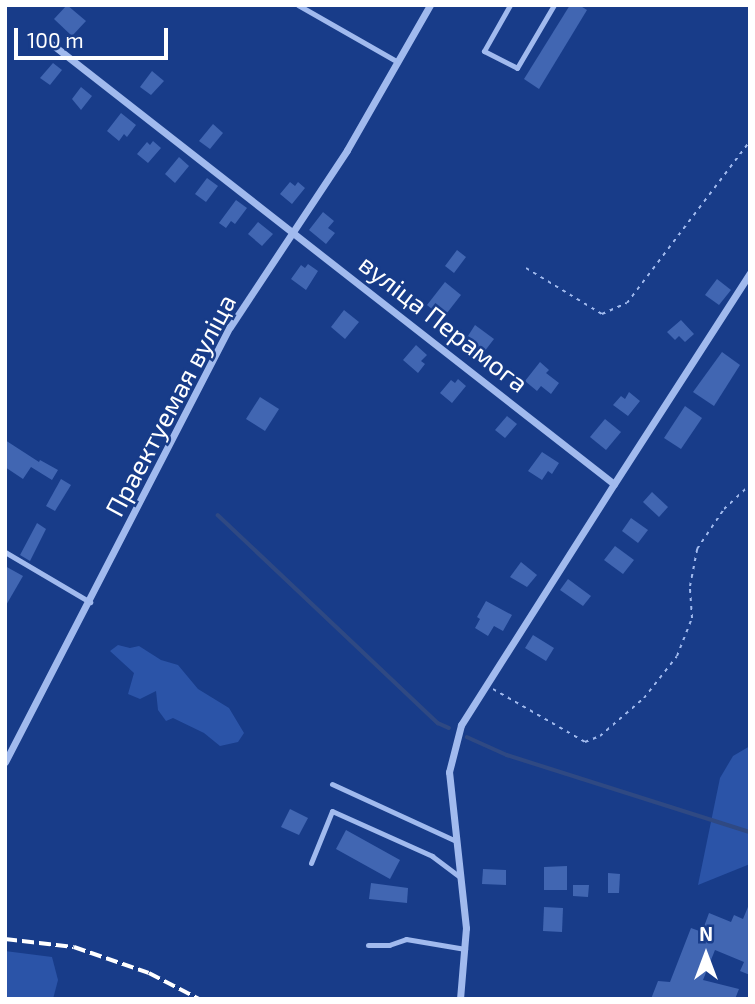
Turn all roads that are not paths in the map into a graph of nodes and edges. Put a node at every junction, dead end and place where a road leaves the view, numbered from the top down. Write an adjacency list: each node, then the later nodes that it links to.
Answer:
1 (298, 5): 6 (lane)
2 (430, 5): 6 (street, Праектуемая вуліца)
3 (510, 5): 4 (lane)
4 (554, 5)
5 (49, 42): 7 (street, вуліца Перамога)
6 (398, 62): 7 (street, Праектуемая вуліца)
7 (295, 232): 9 (street, вуліца Перамога); 11 (street, Праектуемая вуліца)
8 (750, 273): 9 (street)
9 (614, 484): 16 (street)
10 (5, 552): 11 (lane)
11 (90, 603): 13 (street, Праектуемая вуліца)
12 (5, 741): 13 (lane)
13 (14, 747): 14 (street, Праектуемая вуліца)
14 (5, 762)
15 (332, 784): 16 (lane)
16 (456, 841): 18 (street)
17 (311, 863): 18 (lane)
18 (460, 877): 20 (street)
19 (368, 945): 20 (lane)
20 (465, 949): 21 (street)
21 (460, 999)

